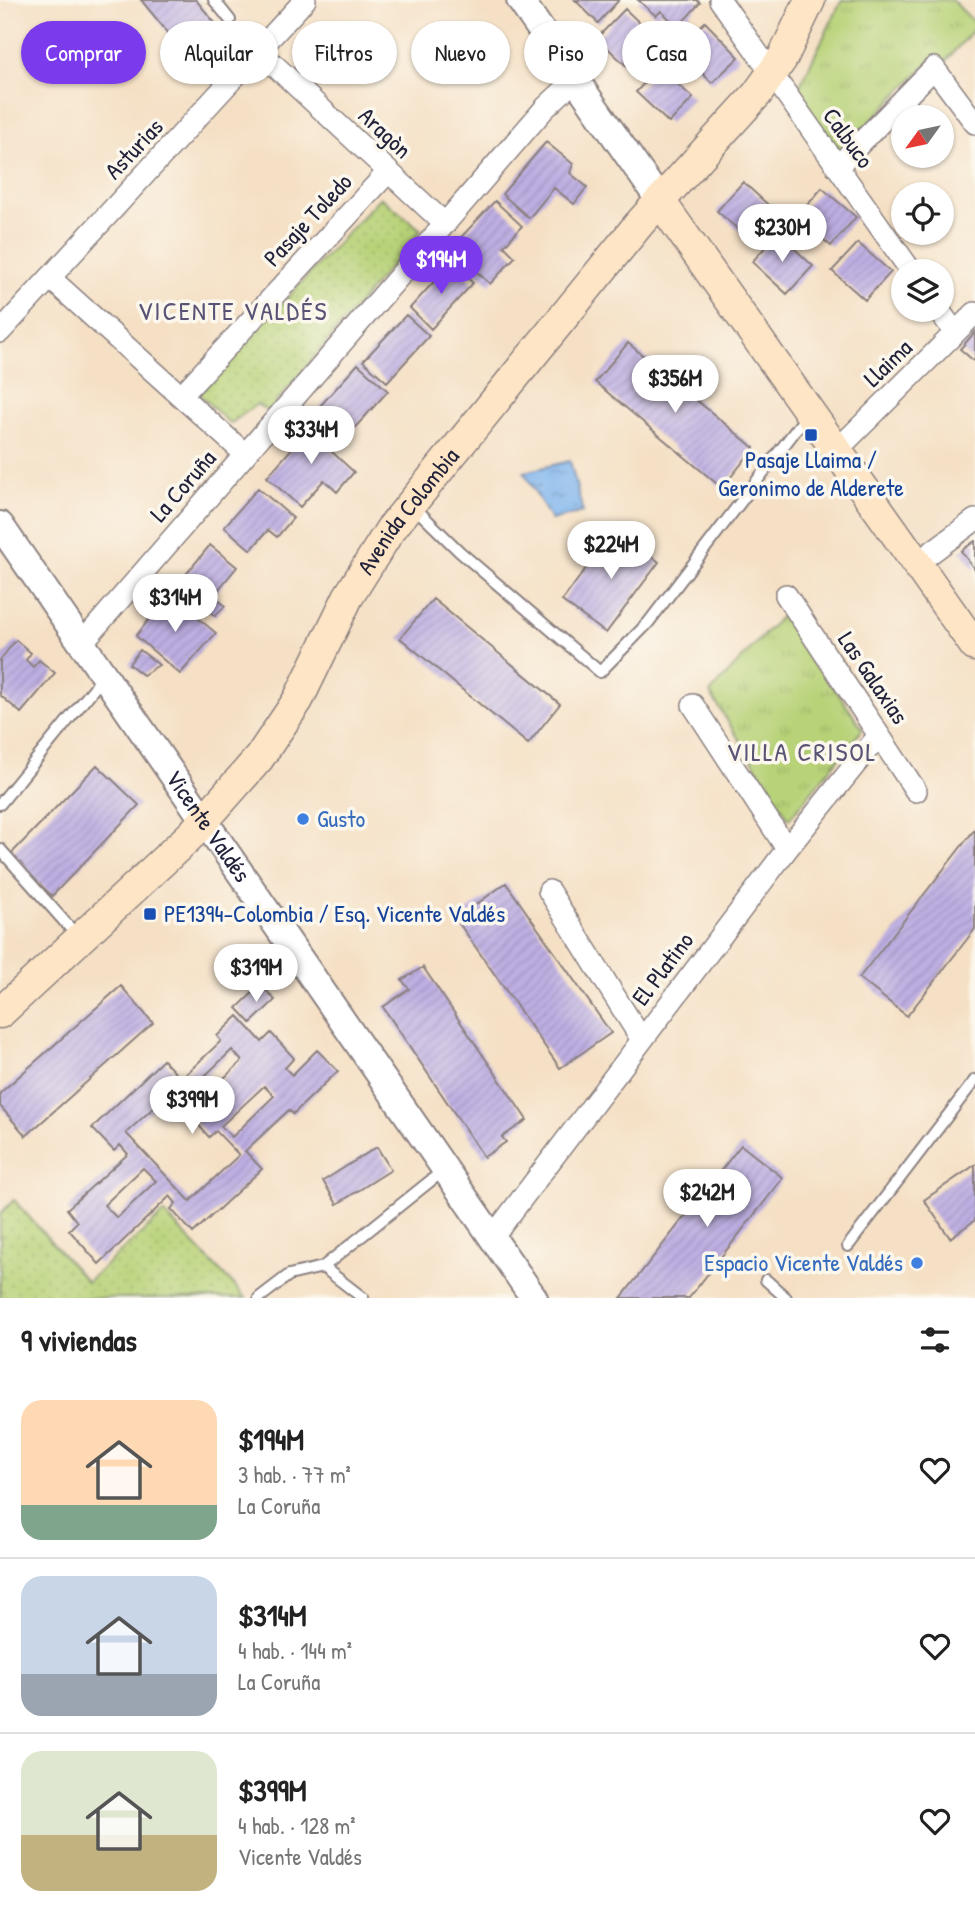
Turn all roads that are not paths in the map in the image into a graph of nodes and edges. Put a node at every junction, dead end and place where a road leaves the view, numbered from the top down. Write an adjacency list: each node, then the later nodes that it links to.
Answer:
1 (214, 0): 6 (lane)
2 (305, 0): 8 (street, Asturias)
3 (520, 0): 7 (street)
4 (720, 0): 10 (street, Calbuco)
5 (810, 0): 10 (main road, Avenida Colombia)
6 (230, 20)
7 (534, 21)
8 (278, 30)
9 (278, 69): 16 (street, Aragòn)
10 (771, 76): 15 (street, Calbuco); 17 (main road, Avenida Colombia)
11 (229, 84): 20 (street, Asturias)
12 (571, 84): 18 (street, La Coruña)
13 (578, 84): 17 (street)
14 (975, 123): 15 (street)
15 (836, 167): 19 (street, Calbuco)
16 (388, 172): 18 (street, Aragòn); 25 (street, Pasaje Toledo)
17 (660, 201): 26 (main road); 29 (main road, Avenida Colombia)
18 (445, 224): 28 (street, La Coruña)
19 (902, 259)
20 (50, 278): 23 (street, Asturias); 25 (street)
21 (975, 313): 24 (street, Llaima)
22 (948, 322): 24 (street)
23 (0, 332)
24 (956, 334): 27 (street, Llaima)
25 (181, 397): 28 (street)
26 (809, 412): 27 (main road); 29 (lane)
27 (837, 450): 32 (main road)
28 (245, 454): 34 (street, La Coruña)
29 (410, 504): 41 (main road, Avenida Colombia)
30 (975, 520): 32 (street)
31 (0, 525): 34 (street, Vicente Valdés)
32 (917, 563): 35 (main road)
33 (786, 595): 38 (street, Las Galaxias)
34 (82, 643): 36 (street, Vicente Valdés)
35 (975, 646)
36 (104, 676): 40 (lane); 41 (street, Vicente Valdés)
37 (692, 705): 43 (street)
38 (879, 736): 39 (street, Las Galaxias); 43 (street, El Platino)
39 (916, 791)
40 (0, 804)
41 (204, 821): 45 (main road, Avenida Colombia); 49 (street, Vicente Valdés)
42 (0, 849): 45 (lane)
43 (787, 849): 47 (street, El Platino)
44 (549, 891): 47 (street)
45 (80, 939): 46 (main road, Avenida Colombia)
46 (0, 1013)
47 (642, 1040): 50 (street, El Platino)
48 (975, 1080): 51 (lane)
49 (445, 1170): 50 (street, Vicente Valdés); 52 (lane)
50 (492, 1238): 56 (street, Vicente Valdés)
51 (848, 1246)
52 (323, 1267): 54 (lane); 55 (lane)
53 (766, 1280): 57 (lane)
54 (259, 1298)
55 (363, 1298)
56 (534, 1298)
57 (786, 1298)

